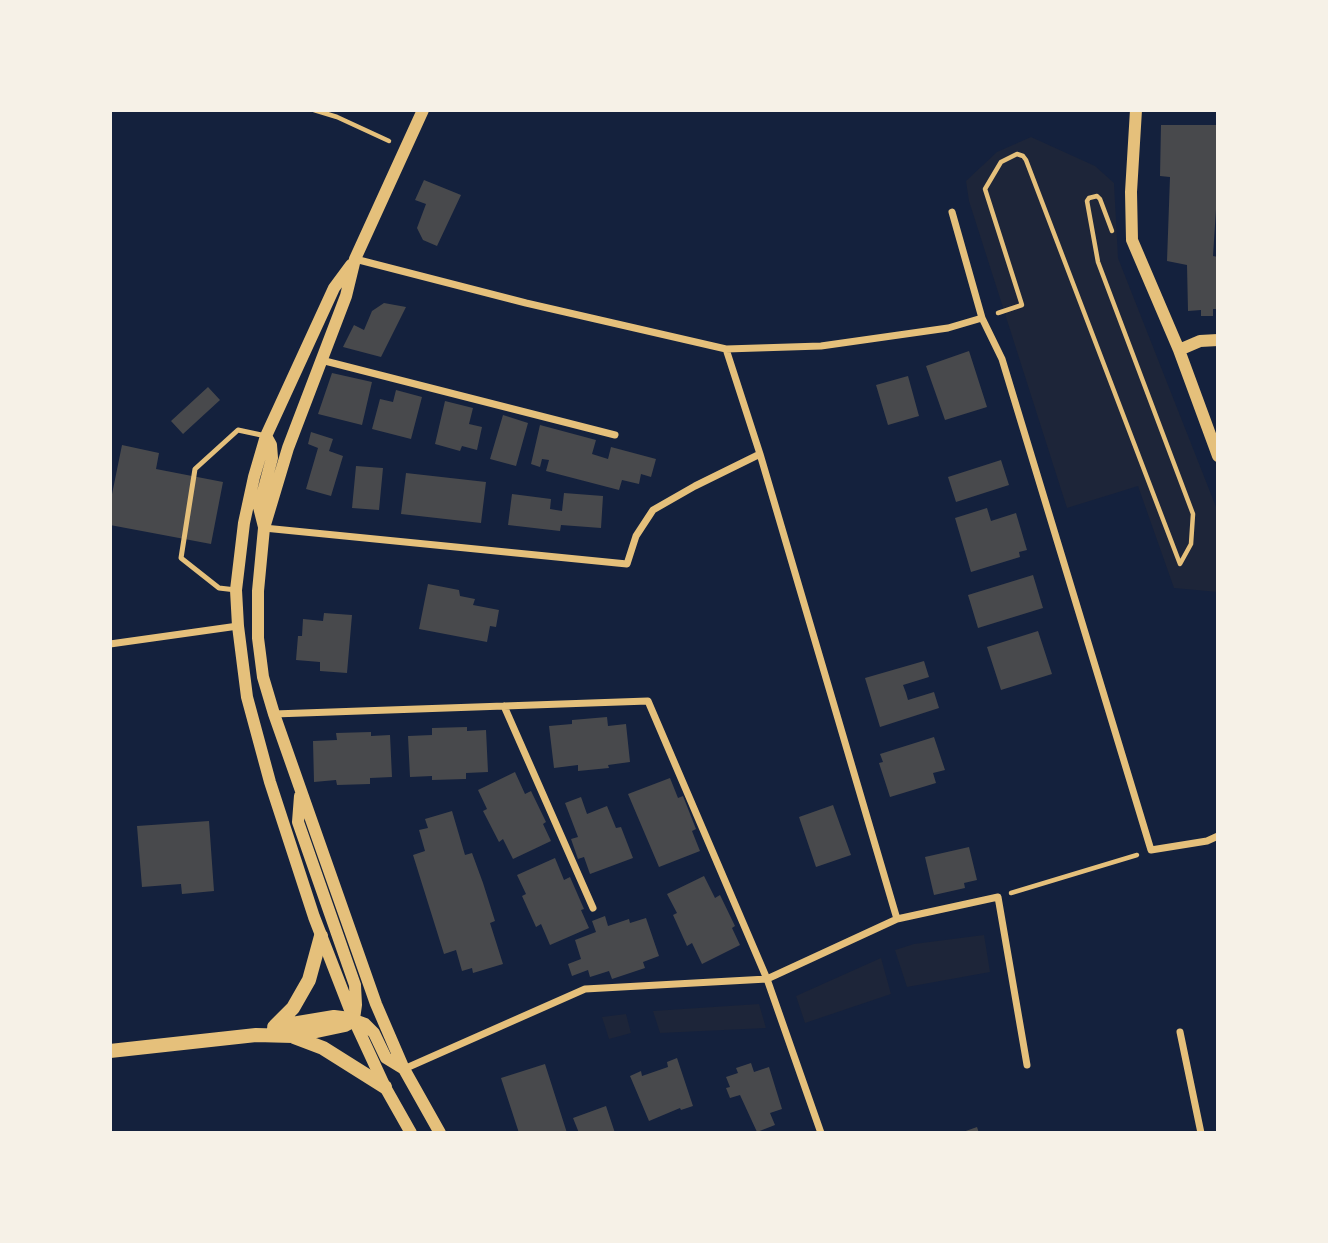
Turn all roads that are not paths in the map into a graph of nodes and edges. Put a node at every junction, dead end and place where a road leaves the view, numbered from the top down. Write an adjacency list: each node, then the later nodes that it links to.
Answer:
1 (423, 110): 4 (street)
2 (1136, 110): 8 (street)
3 (952, 212): 5 (street)
4 (355, 259): 7 (street); 9 (street); 11 (street)
5 (982, 318): 7 (street); 22 (street)
6 (1218, 340): 8 (street)
7 (726, 349): 12 (street)
8 (1179, 350): 13 (street)
9 (320, 360): 10 (street); 14 (street)
10 (615, 435)
11 (266, 436): 14 (street); 15 (street); 15 (lane)
12 (760, 454): 14 (street); 24 (street)
13 (1218, 456)
14 (264, 528): 20 (street)
15 (236, 590): 16 (street)
16 (239, 625): 17 (street); 18 (street)
17 (110, 644)
18 (247, 697): 20 (street); 25 (street)
19 (504, 706): 20 (street); 23 (street); 26 (street)
20 (274, 714): 21 (street)
21 (301, 792): 27 (street); 34 (street)
22 (1218, 836)
23 (593, 908)
24 (897, 919): 26 (street); 33 (street)
25 (321, 936): 27 (street); 28 (main road)
26 (767, 979): 34 (street); 38 (street)
27 (354, 1020): 28 (main road); 31 (main road); 34 (street); 35 (street)
28 (275, 1026): 30 (main road)
29 (1180, 1032): 39 (street)
30 (256, 1035): 31 (main road); 32 (main road)
31 (293, 1036): 35 (main road)
32 (110, 1051)
33 (1027, 1065)
34 (404, 1069): 37 (street)
35 (384, 1087): 36 (street)
36 (411, 1133)
37 (440, 1133)
38 (821, 1133)
39 (1201, 1133)

